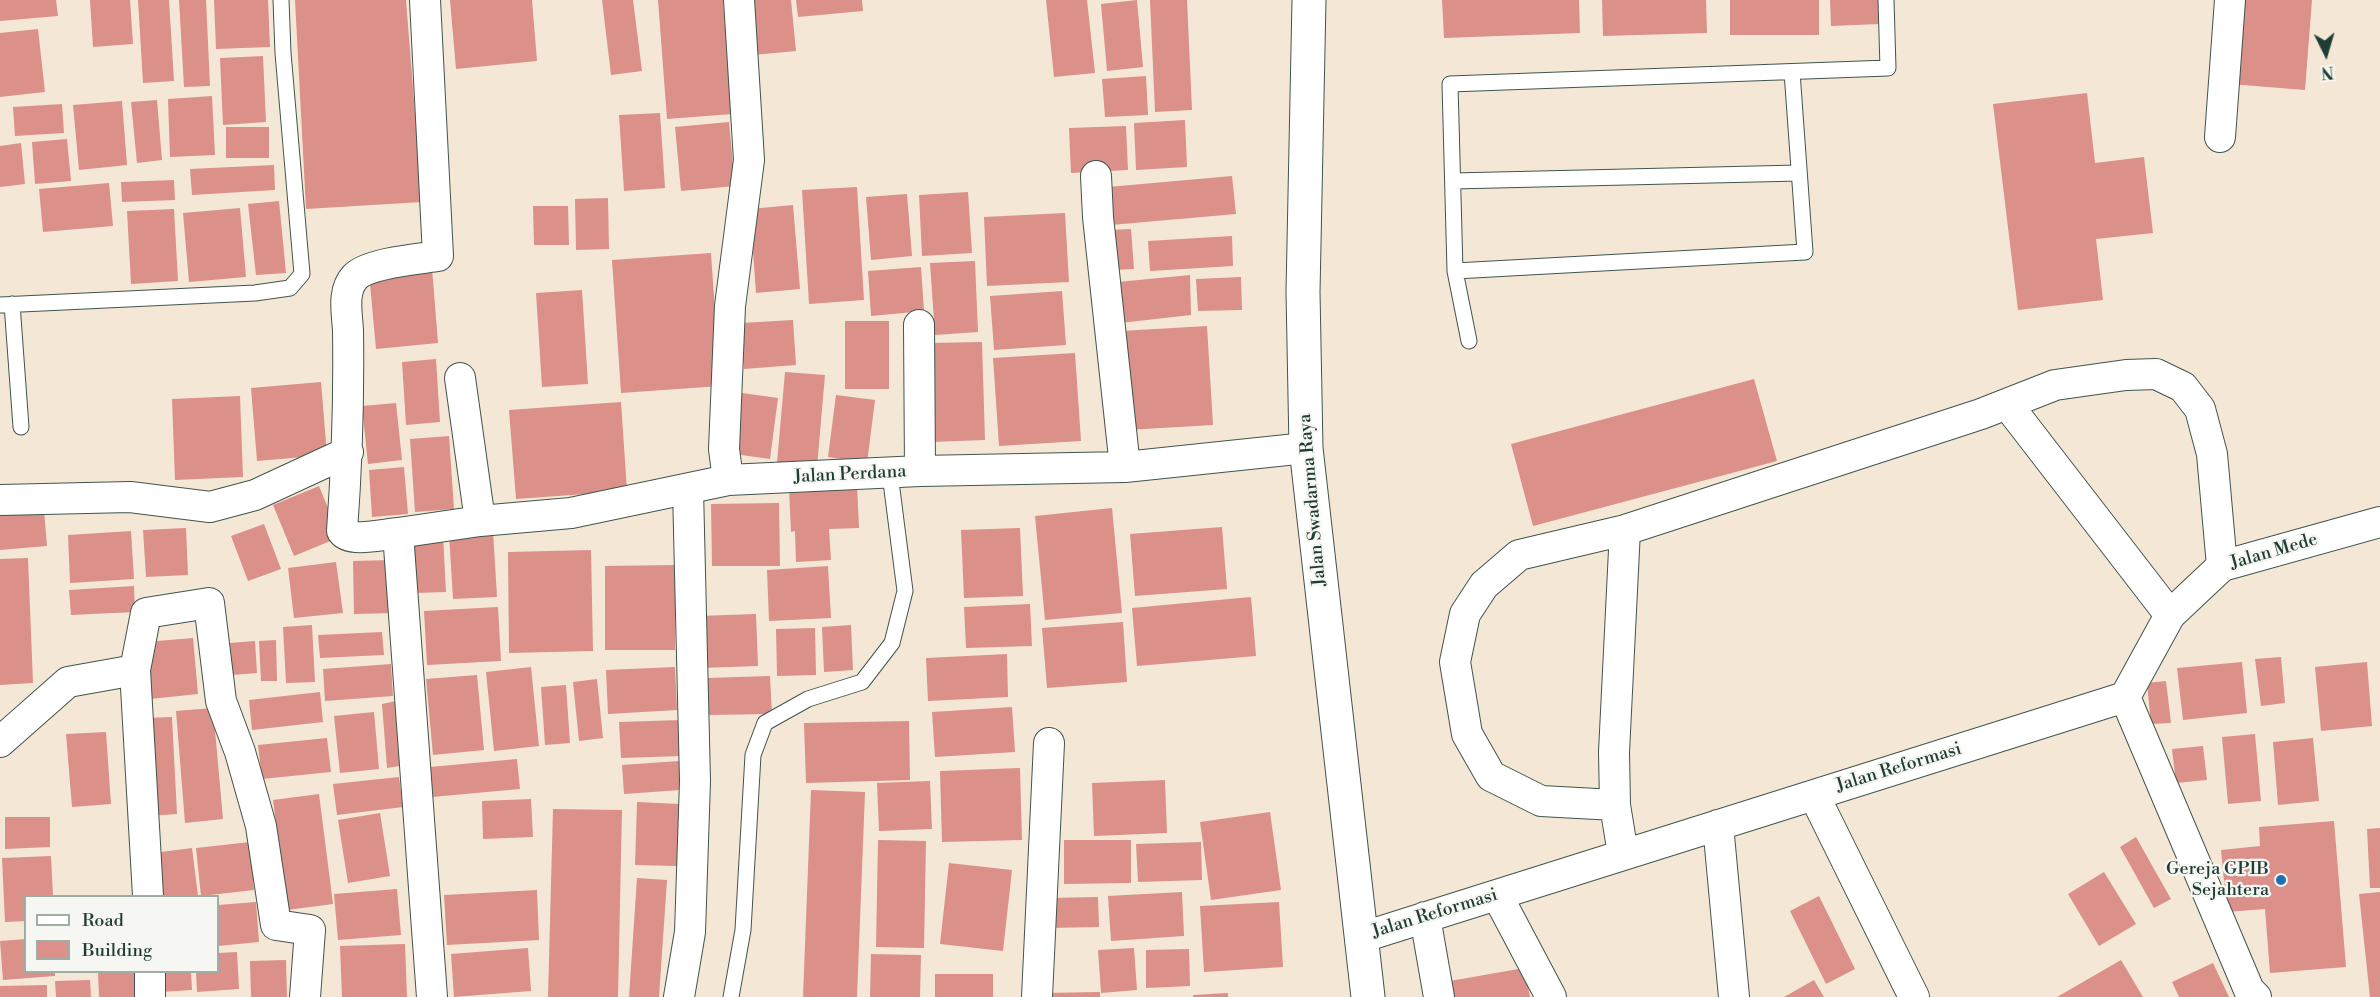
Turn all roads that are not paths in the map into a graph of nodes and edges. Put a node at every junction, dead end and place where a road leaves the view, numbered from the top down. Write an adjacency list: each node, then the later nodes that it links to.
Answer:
1 (281, 0): 15 (lane)
2 (412, 0): 9 (lane)
3 (425, 0): 22 (street)
4 (740, 0): 26 (street)
5 (1309, 0): 21 (main road, Jalan Swadarma Raya)
6 (1886, 0): 8 (lane)
7 (2230, 0): 10 (street)
8 (1792, 72): 11 (lane); 13 (lane)
9 (418, 73)
10 (2220, 136)
11 (1799, 173): 13 (lane); 14 (lane)
12 (1096, 176): 23 (street)
13 (1453, 181): 14 (lane)
14 (1455, 271): 17 (lane)
15 (6, 304): 20 (lane)
16 (919, 325): 24 (street)
17 (1469, 341)
18 (460, 378): 29 (street)
19 (2007, 404): 31 (street); 33 (street); 34 (street)
20 (21, 427)
21 (1306, 448): 23 (street, Jalan Perdana); 46 (main road, Jalan Swadarma Raya)
22 (348, 452): 28 (street); 32 (street, Jalan Perdana)
23 (1125, 467): 24 (street, Jalan Perdana)
24 (920, 471): 25 (street, Jalan Perdana)
25 (890, 474): 26 (street, Jalan Perdana); 52 (lane)
26 (728, 480): 27 (street, Jalan Perdana)
27 (688, 489): 29 (street, Jalan Perdana); 51 (street)
28 (0, 500)
29 (480, 521): 32 (street, Jalan Perdana)
30 (2380, 522): 33 (street, Jalan Mede)
31 (1625, 530): 40 (street); 40 (street)
32 (399, 533): 50 (street)
33 (2222, 566): 34 (street, Jalan Mede)
34 (2170, 615): 36 (street, Jalan Mede)
35 (135, 670): 37 (street); 43 (street); 49 (street)
36 (2125, 697): 39 (street, Jalan Reformasi); 59 (street)
37 (0, 742)
38 (1049, 743): 53 (street)
39 (1814, 795): 41 (street, Jalan Reformasi); 58 (street)
40 (1615, 805): 42 (street)
41 (1718, 825): 42 (street, Jalan Reformasi); 57 (street)
42 (1623, 854): 44 (street, Jalan Reformasi)
43 (148, 895)
44 (1497, 895): 45 (street, Jalan Reformasi); 56 (street)
45 (1422, 918): 46 (street, Jalan Reformasi); 55 (street)
46 (1374, 933): 54 (main road, Jalan Swadarma Raya)
47 (150, 973): 48 (street)
48 (150, 997)
49 (305, 997)
50 (432, 997)
51 (680, 997)
52 (731, 997)
53 (1037, 997)
54 (1368, 997)
55 (1439, 997)
56 (1551, 997)
57 (1734, 997)
58 (1914, 997)
59 (2256, 997)

